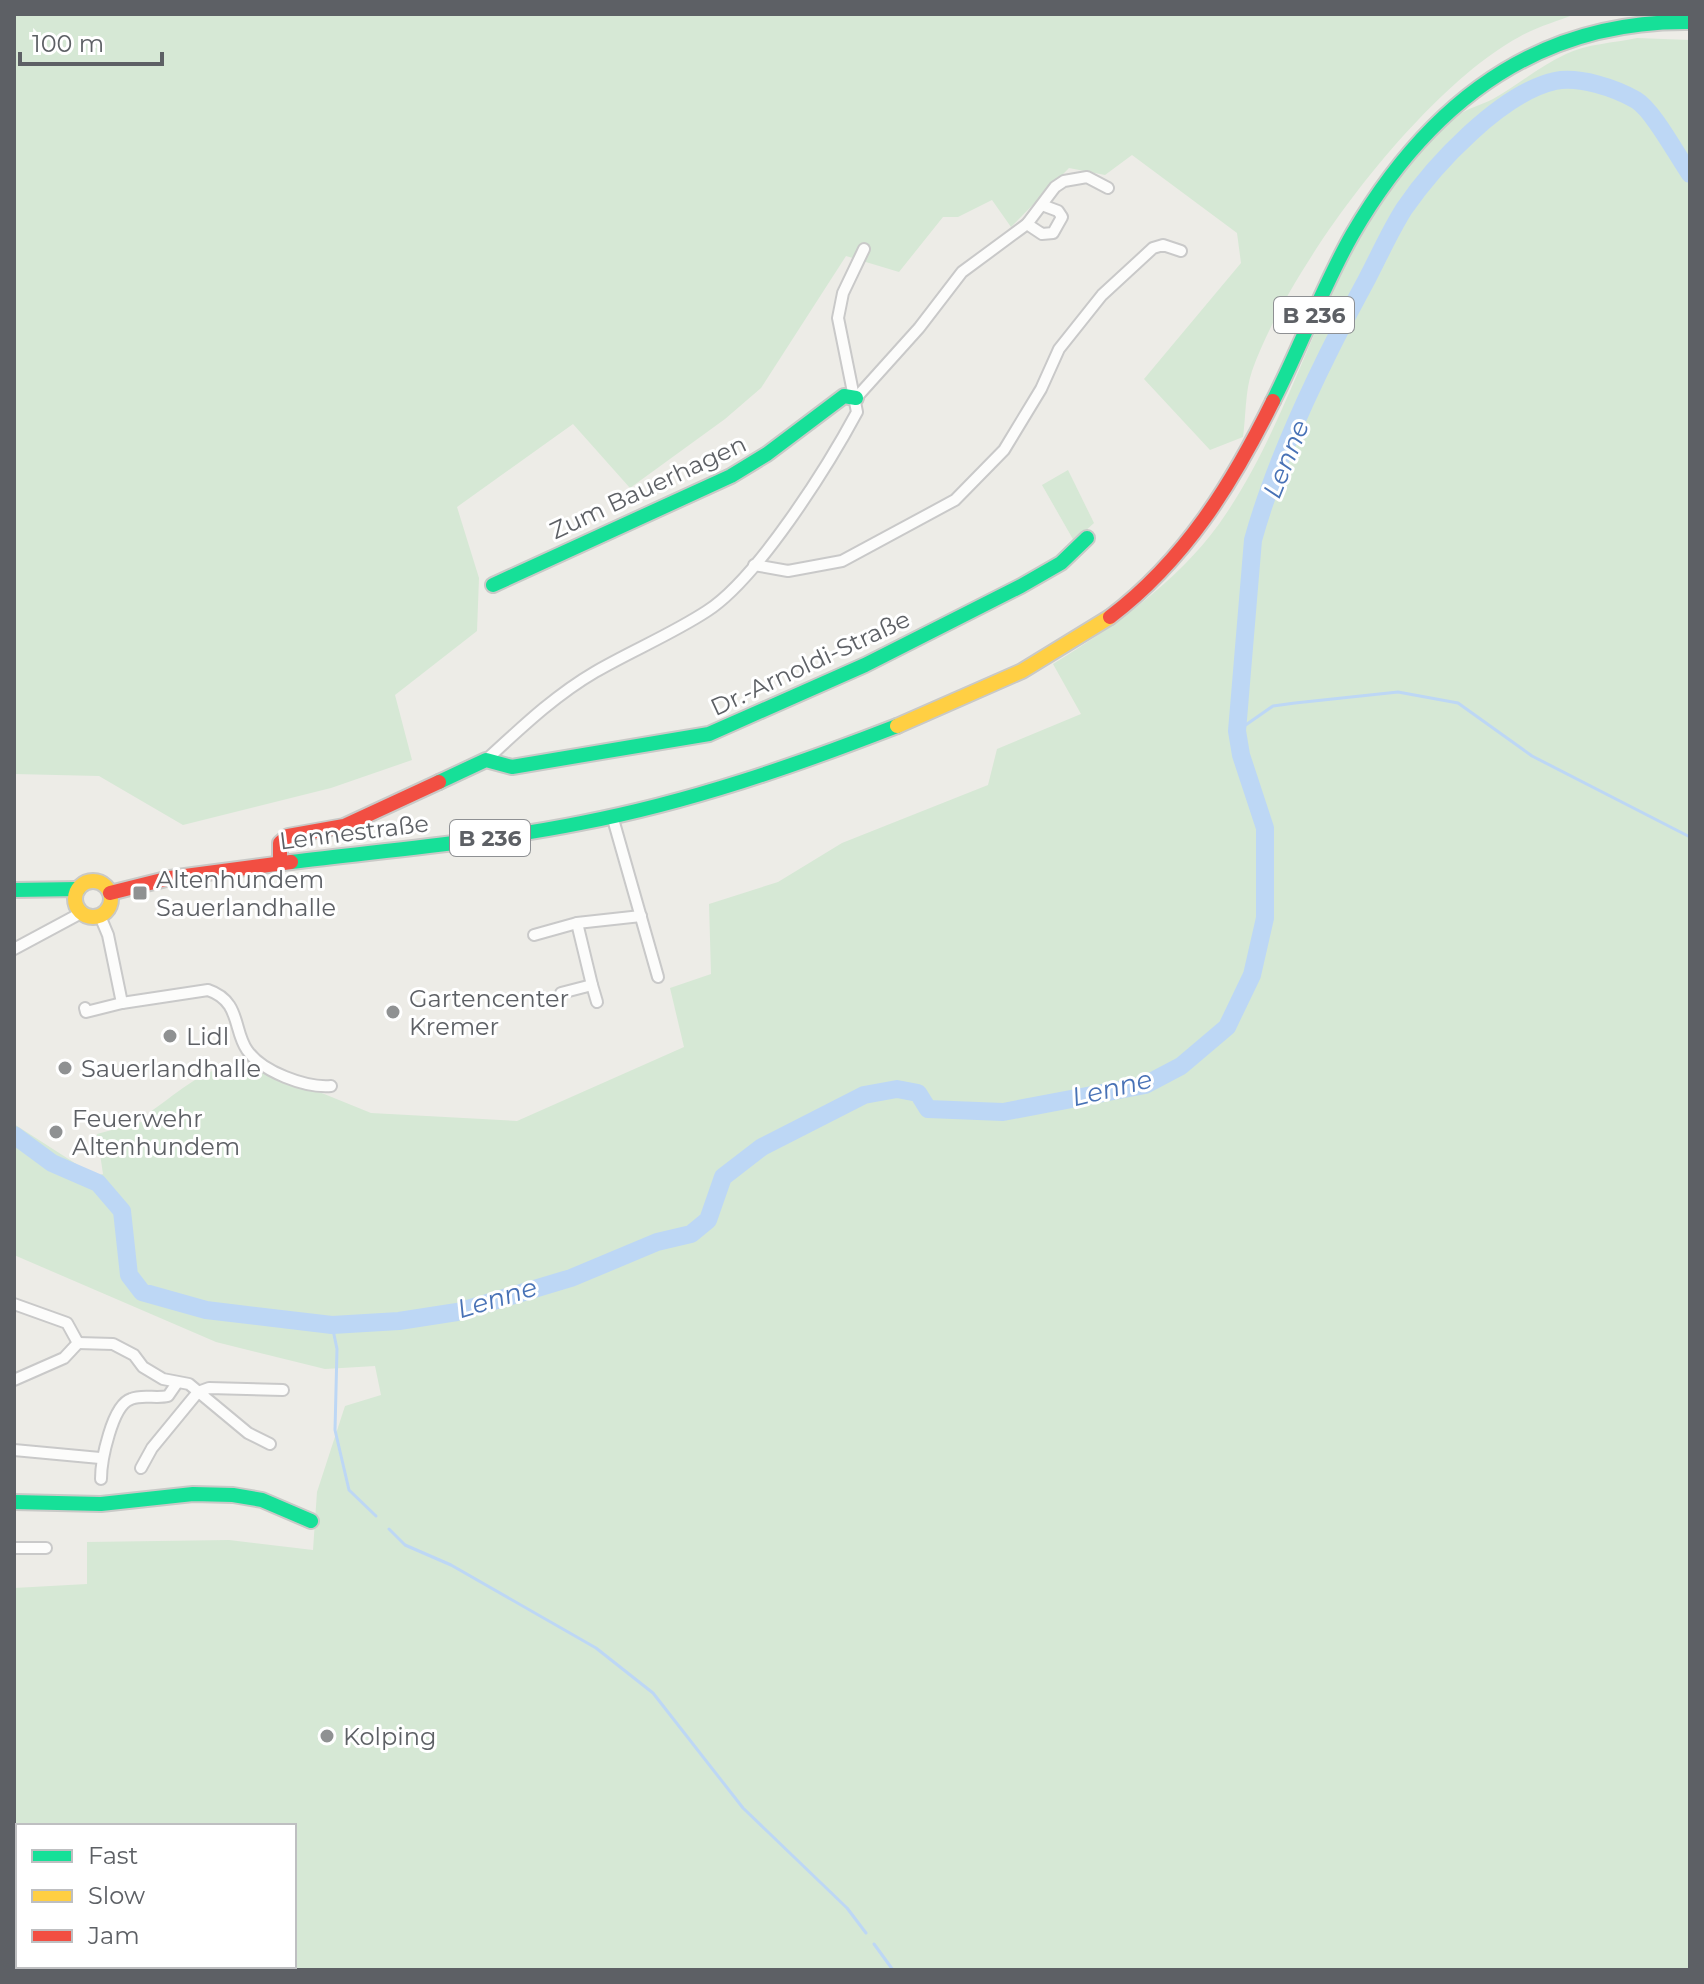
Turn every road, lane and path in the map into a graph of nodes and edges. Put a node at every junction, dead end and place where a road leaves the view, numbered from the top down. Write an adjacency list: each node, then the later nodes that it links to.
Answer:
1 (1684, 19): 12 (main road, Lennestraße / B 236)
2 (1108, 188): 3 (street)
3 (1042, 205): 4 (street); 4 (street)
4 (1027, 224): 7 (street)
5 (864, 249): 7 (street)
6 (1181, 251): 9 (street)
7 (856, 398): 9 (street); 10 (main road, Zum Bauerhagen)
8 (1087, 538): 11 (main road, Dr.-Arnoldi-Straße)
9 (754, 565): 11 (street)
10 (493, 585)
11 (486, 760): 13 (main road)
12 (613, 819): 13 (main road, Lennestraße / B 236); 19 (street)
13 (280, 863): 16 (main road, Lennestraße / B 236)
14 (78, 889): 15 (main road, B 236); 16 (main road, B 236); 17 (main road)
15 (14, 890)
16 (110, 893): 18 (main road)
17 (81, 913): 18 (main road); 22 (street)
18 (100, 916): 27 (street)
19 (641, 916): 20 (street); 23 (street)
20 (577, 923): 21 (street); 24 (street)
21 (534, 935)
22 (14, 949)
23 (658, 977)
24 (592, 985): 25 (street); 26 (street)
25 (561, 993)
26 (597, 1002)
27 (122, 1003): 28 (street); 29 (street)
28 (85, 1008)
29 (331, 1086)
30 (14, 1304): 31 (street)
31 (78, 1343): 32 (street); 33 (street)
32 (14, 1380)
33 (177, 1383): 35 (street); 38 (street)
34 (283, 1390): 35 (street)
35 (198, 1392): 36 (street); 39 (street)
36 (270, 1444)
37 (14, 1450): 38 (street)
38 (100, 1458): 40 (street)
39 (141, 1468)
40 (101, 1479)
41 (14, 1502): 42 (main road)
42 (311, 1521)
43 (14, 1548): 44 (street)
44 (46, 1548)

